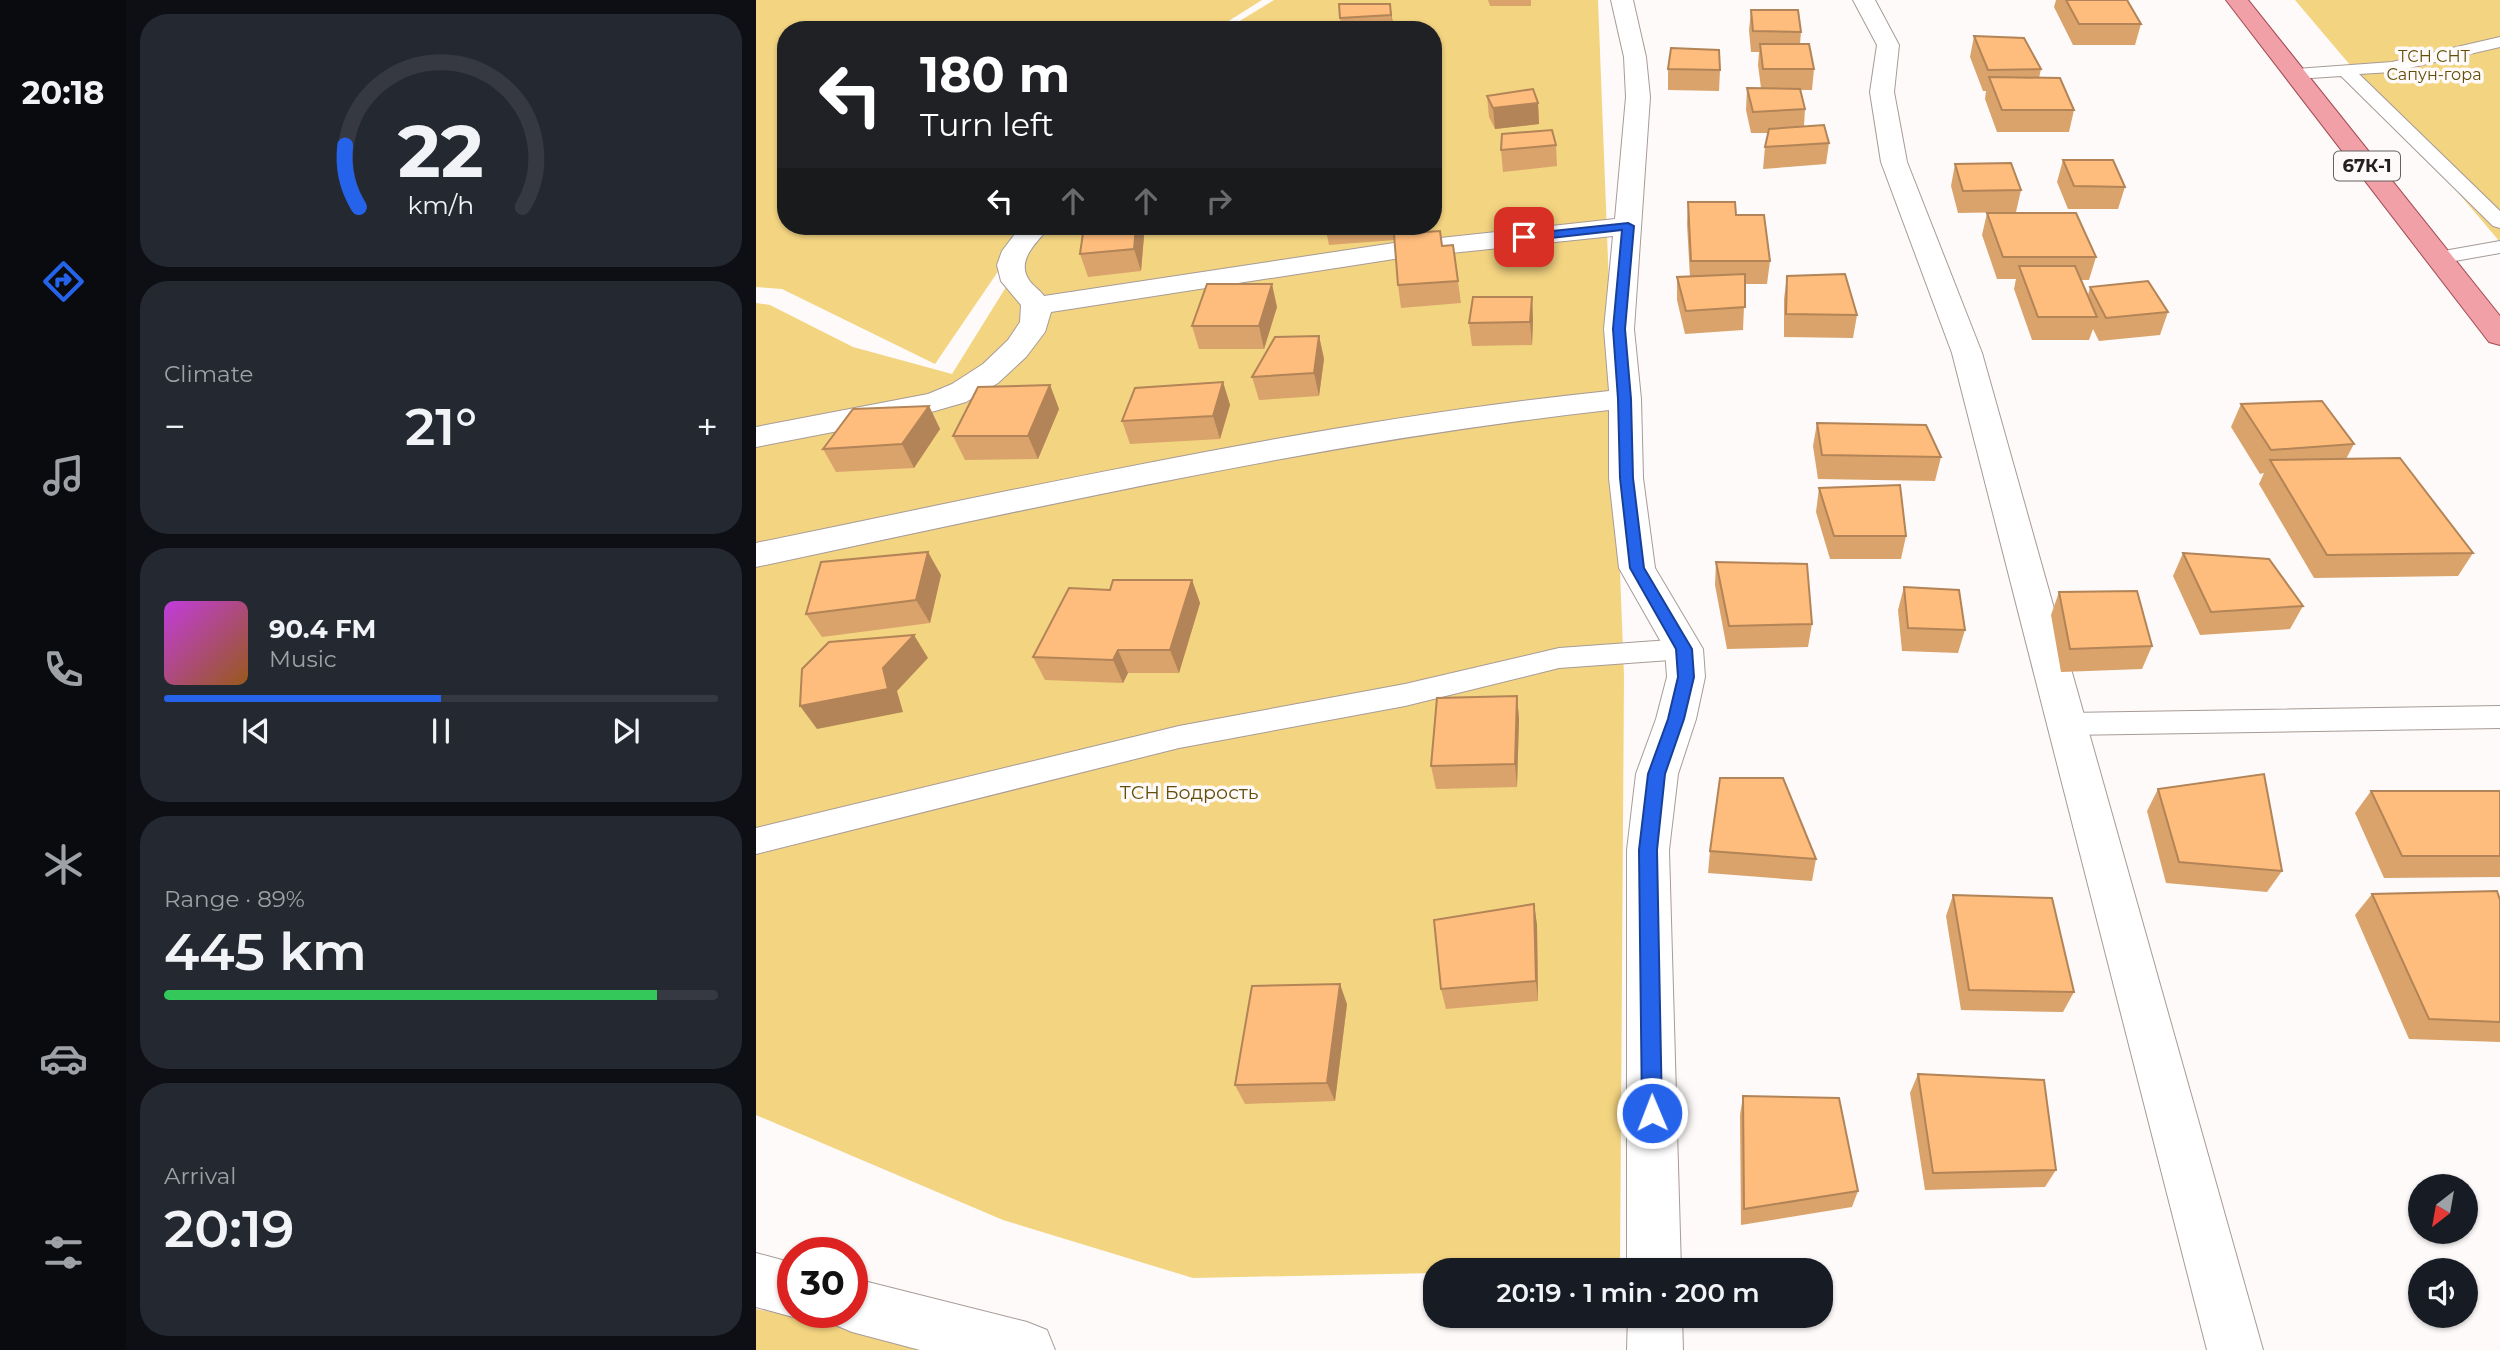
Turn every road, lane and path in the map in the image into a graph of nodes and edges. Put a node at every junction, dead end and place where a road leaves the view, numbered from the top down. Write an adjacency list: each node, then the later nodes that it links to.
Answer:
1 (1622, 0): 8 (street)
2 (1864, 0): 19 (street)
3 (2237, 0): 6 (main road, 67К-1)
4 (2500, 42): 5 (lane)
5 (2346, 71): 6 (lane); 7 (lane)
6 (2296, 74): 11 (main road, 67К-1)
7 (2500, 222)
8 (1628, 226): 12 (street); 14 (street)
9 (1028, 235): 12 (street)
10 (2500, 247): 11 (lane)
11 (2438, 258): 13 (main road, 67К-1)
12 (1037, 306): 15 (street)
13 (2500, 336)
14 (1625, 399): 16 (street); 17 (street)
15 (756, 437)
16 (756, 555)
17 (1684, 649): 20 (lane); 21 (street)
18 (2500, 717): 19 (lane)
19 (2067, 724): 28 (street)
20 (756, 841)
21 (1654, 1258)
22 (756, 1280): 23 (street)
23 (777, 1286)
24 (868, 1309): 26 (street)
25 (1655, 1328): 27 (street)
26 (1027, 1350)
27 (1655, 1350)
28 (2235, 1350)

